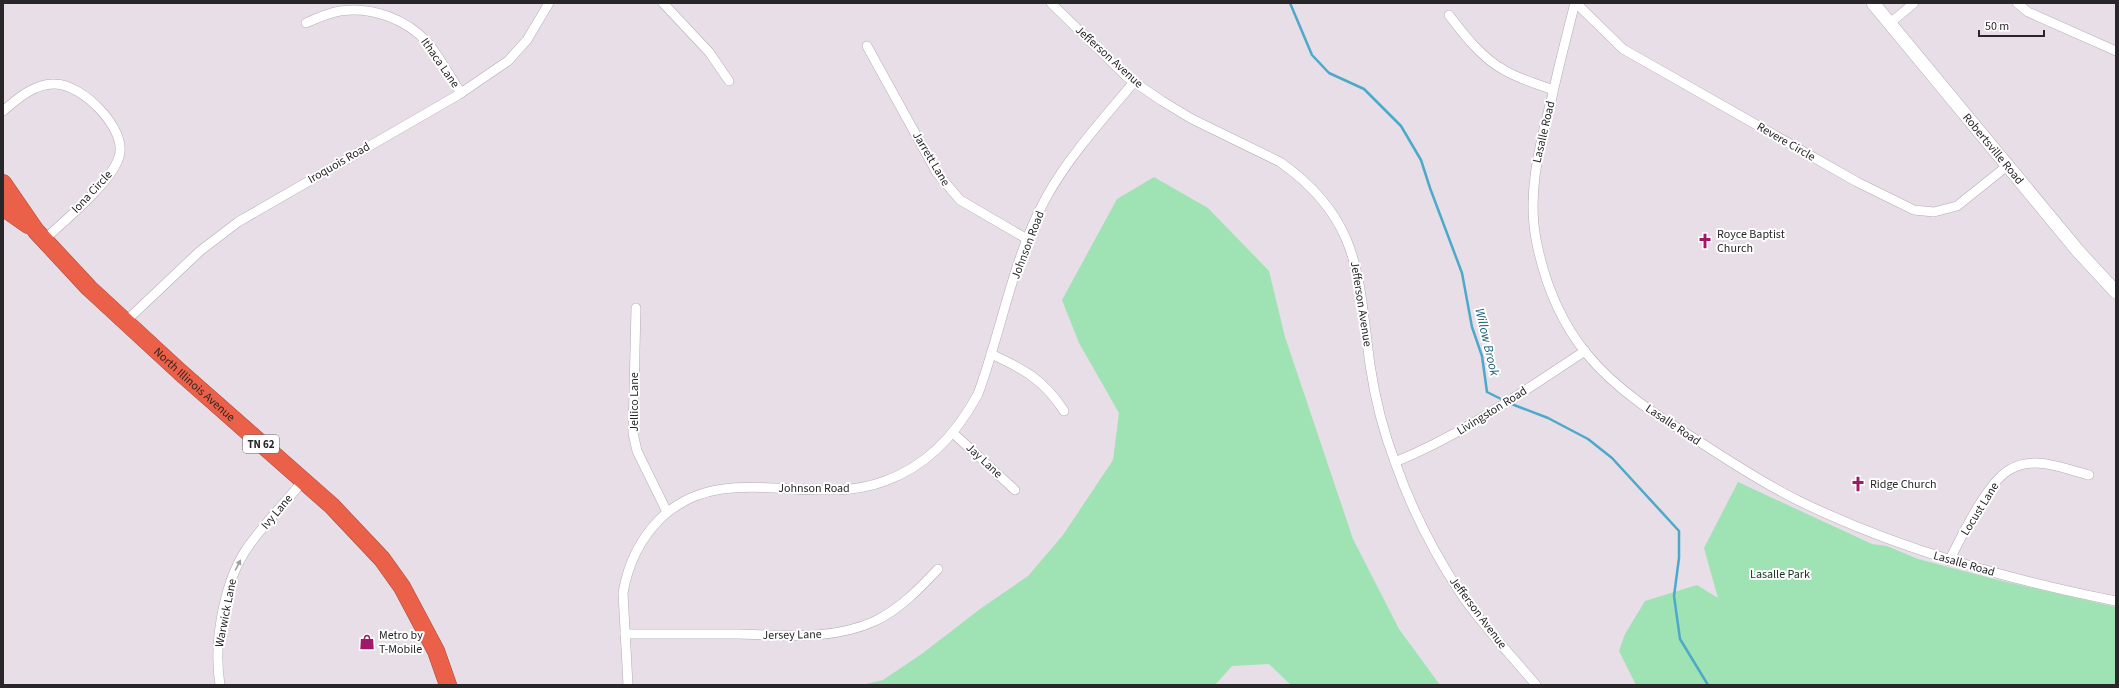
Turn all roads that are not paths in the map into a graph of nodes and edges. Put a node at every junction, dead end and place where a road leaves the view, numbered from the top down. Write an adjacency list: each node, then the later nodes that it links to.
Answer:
1 (549, 3): 16 (street, Iroquois Road)
2 (663, 3): 13 (street)
3 (1051, 3): 14 (street, Jefferson Avenue)
4 (1576, 3): 15 (street, Lasalle Road); 18 (street, Revere Circle)
5 (1873, 3): 10 (street, Robertsville Road)
6 (1914, 3): 10 (street)
7 (2017, 3): 12 (street)
8 (1449, 16): 15 (street)
9 (306, 23): 16 (street, Ithaca Lane)
10 (1889, 24): 18 (street, Robertsville Road)
11 (868, 46): 22 (street, Jarrett Lane)
12 (2116, 51)
13 (729, 81)
14 (1134, 82): 22 (street, Johnson Road); 30 (street, Jefferson Avenue)
15 (1553, 90): 26 (street, Lasalle Road)
16 (461, 93): 25 (street, Iroquois Road)
17 (3, 111): 21 (street, Iona Circle)
18 (2007, 166): 23 (street, Robertsville Road)
19 (3, 183): 21 (highway, North Illinois Avenue / TN 62)
20 (3, 205): 21 (highway, TN 62)
21 (40, 236): 25 (highway, North Illinois Avenue / TN 62)
22 (1027, 239): 27 (street, Johnson Road)
23 (2116, 292)
24 (636, 308): 34 (street, Jellico Lane)
25 (125, 322): 32 (highway, North Illinois Avenue / TN 62)
26 (1585, 351): 30 (street, Livingston Road); 36 (street, Lasalle Road)
27 (991, 354): 28 (street); 29 (street, Johnson Road)
28 (1064, 411)
29 (953, 433): 33 (street, Jay Lane); 34 (street, Johnson Road)
30 (1395, 462): 43 (street, Jefferson Avenue)
31 (2089, 475): 36 (street, Locust Lane)
32 (304, 480): 35 (street, Ivy Lane); 41 (highway, North Illinois Avenue / TN 62)
33 (1014, 490)
34 (666, 512): 39 (street, Johnson Road)
35 (250, 544): 40 (street, Warwick Lane, one-way to 35)
36 (1949, 561): 38 (street, Lasalle Road)
37 (938, 569): 39 (street, Jersey Lane)
38 (2116, 601)
39 (625, 634): 42 (street, Johnson Road)
40 (220, 685)
41 (448, 685)
42 (628, 685)
43 (1536, 685)

